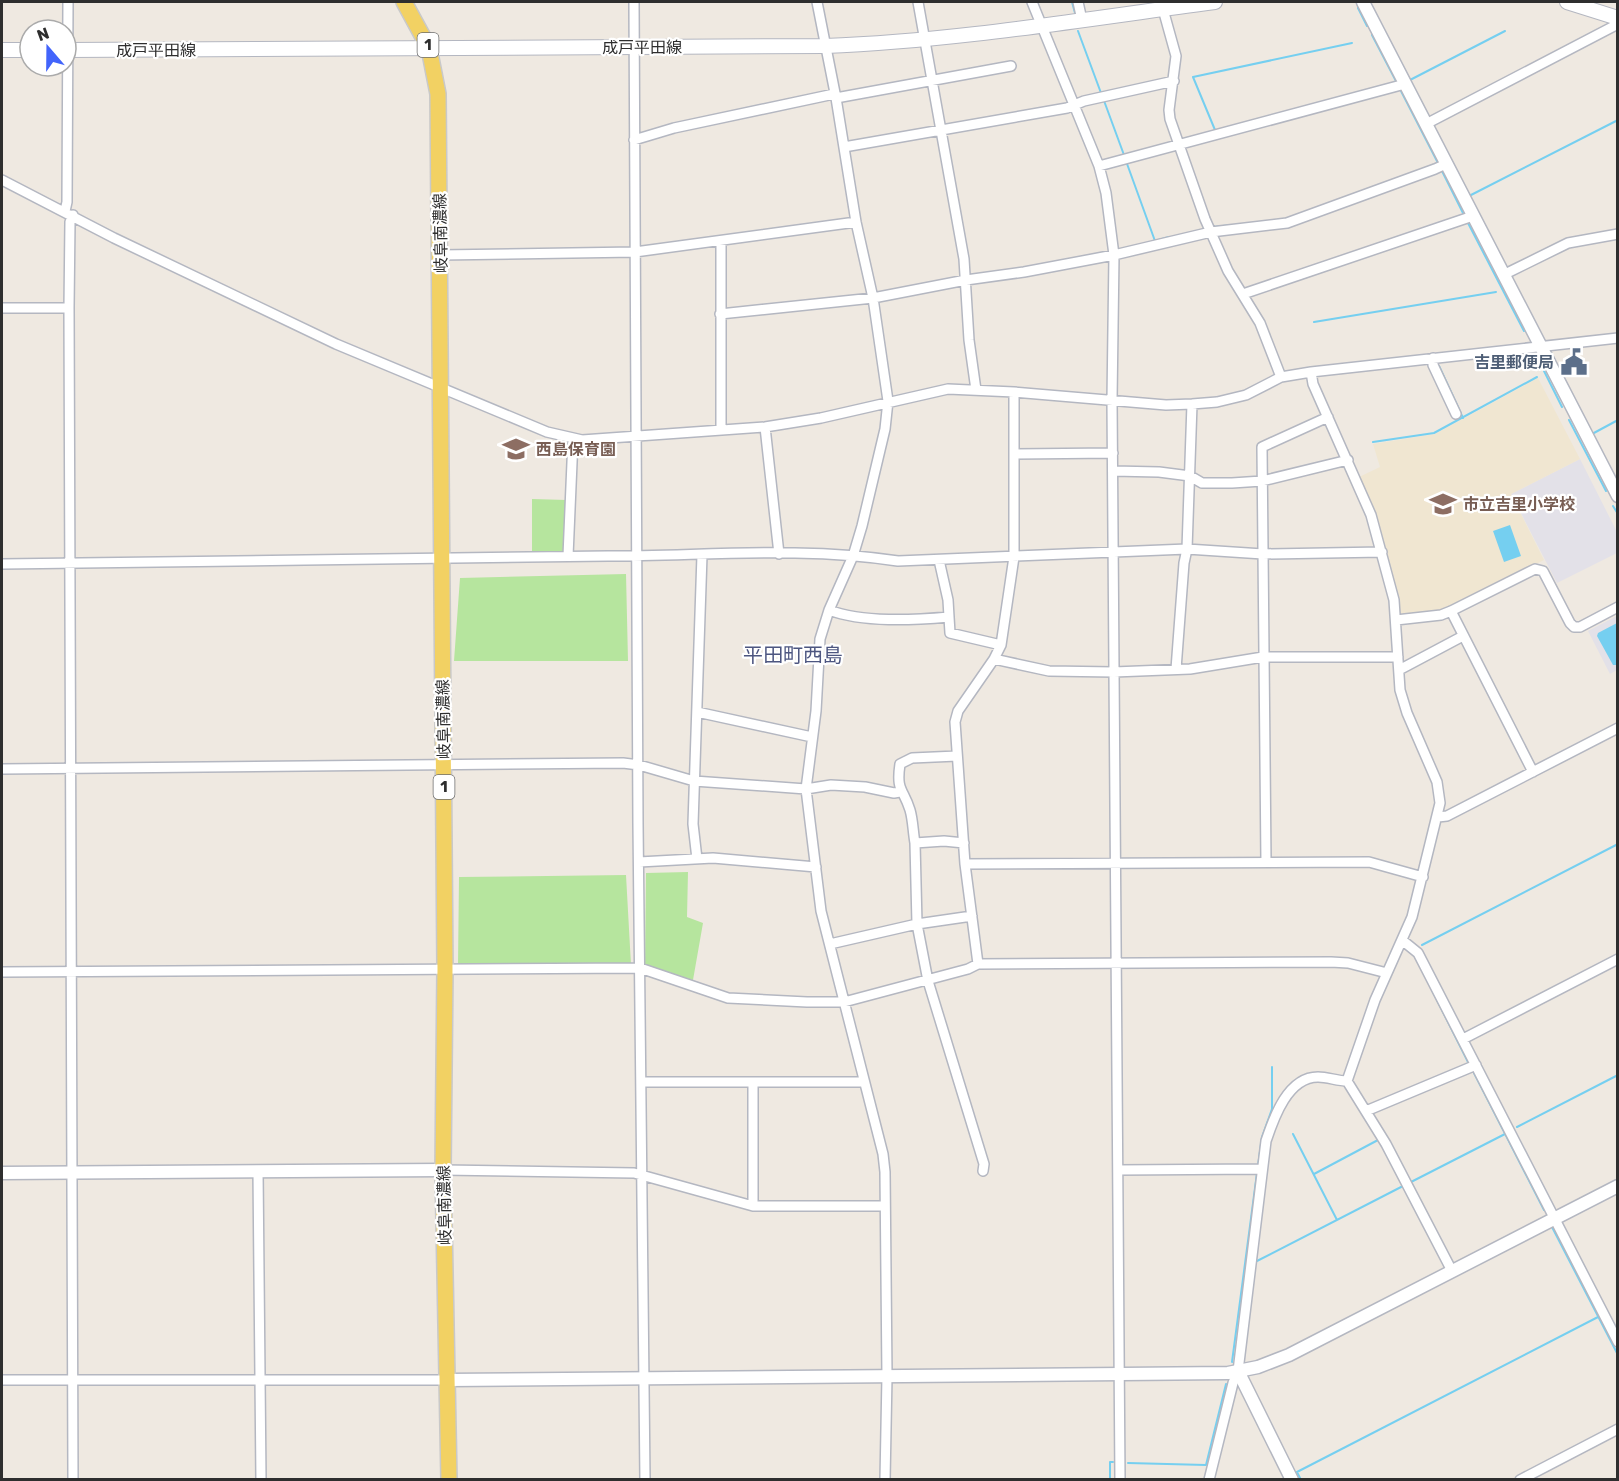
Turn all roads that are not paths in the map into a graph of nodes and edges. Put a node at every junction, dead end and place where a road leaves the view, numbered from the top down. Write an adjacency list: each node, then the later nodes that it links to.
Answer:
1 (68, 2): 12 (street)
2 (404, 2): 20 (main road, 岐阜南濃線 / 1)
3 (634, 2): 19 (street)
4 (817, 2): 18 (street)
5 (918, 2): 17 (street)
6 (1032, 2): 16 (street)
7 (1078, 2): 14 (street)
8 (1215, 2): 11 (main road, 成戸平田線)
9 (1363, 2): 28 (street)
10 (1567, 2): 13 (main road)
11 (1162, 5): 14 (main road, 成戸平田線); 27 (street)
12 (67, 18)
13 (1617, 18)
14 (1082, 20): 16 (main road, 成戸平田線)
15 (1617, 24): 31 (street)
16 (1042, 26): 17 (main road, 成戸平田線); 30 (street)
17 (924, 40): 18 (main road, 成戸平田線); 26 (street)
18 (825, 46): 19 (main road, 成戸平田線); 29 (street)
19 (635, 47): 20 (main road, 成戸平田線); 33 (street)
20 (429, 48): 23 (main road, 成戸平田線); 46 (main road, 岐阜南濃線 / 1)
21 (2, 50): 22 (main road)
22 (18, 50)
23 (78, 50)
24 (1011, 66): 26 (street)
25 (66, 78): 39 (street)
26 (932, 80): 29 (street); 32 (street)
27 (1174, 81): 30 (street); 34 (street)
28 (1405, 84): 31 (street); 34 (street)
29 (835, 96): 33 (street); 35 (street)
30 (1073, 105): 32 (street); 37 (street)
31 (1426, 124): 36 (street)
32 (941, 130): 35 (street); 49 (street)
33 (634, 140): 45 (street)
34 (1178, 143): 37 (street); 42 (street)
35 (844, 147): 41 (street)
36 (1446, 164): 40 (street); 42 (street)
37 (1099, 166): 47 (street)
38 (2, 180): 39 (street)
39 (69, 213): 53 (street); 60 (street)
40 (1473, 216): 48 (street); 50 (street)
41 (856, 222): 44 (street); 51 (street)
42 (1211, 232): 47 (street); 50 (street)
43 (1617, 234): 48 (street)
44 (721, 241): 45 (street); 54 (street)
45 (635, 252): 46 (street); 70 (street)
46 (440, 255): 60 (main road, 岐阜南濃線 / 1)
47 (1114, 255): 49 (street); 63 (street)
48 (1503, 275): 56 (street)
49 (966, 280): 51 (street); 61 (street)
50 (1243, 294): 59 (street)
51 (873, 298): 54 (street); 64 (street)
52 (2, 308): 53 (street)
53 (69, 308): 92 (street)
54 (720, 314): 69 (street)
55 (1617, 338): 56 (street)
56 (1540, 346): 57 (street); 78 (street)
57 (1433, 358): 58 (street); 66 (street)
58 (1311, 372): 59 (street); 67 (street)
59 (1281, 377): 65 (street)
60 (442, 389): 71 (street); 89 (main road, 岐阜南濃線 / 1)
61 (976, 390): 62 (street); 64 (street)
62 (1014, 392): 63 (street); 73 (street)
63 (1112, 400): 65 (street); 72 (street)
64 (888, 401): 68 (street); 87 (street)
65 (1192, 404): 76 (street)
66 (1456, 414)
67 (1328, 417): 74 (street); 77 (street)
68 (765, 427): 69 (street); 82 (street)
69 (721, 430): 70 (street)
70 (637, 437): 71 (street); 86 (street)
71 (573, 439): 85 (street)
72 (1113, 453): 73 (street); 75 (street)
73 (1015, 454): 88 (street)
74 (1348, 460): 77 (street); 81 (street)
75 (1113, 471): 76 (street); 80 (street)
76 (1190, 476): 77 (street); 79 (street)
77 (1262, 481): 83 (street)
78 (1617, 496)
79 (1187, 549): 80 (street); 83 (street); 103 (street)
80 (1113, 552): 88 (street); 105 (street)
81 (1382, 552): 83 (street); 97 (street)
82 (779, 554): 84 (street); 87 (street)
83 (1263, 554): 100 (street)
84 (702, 555): 86 (street); 106 (street)
85 (568, 556): 86 (street); 89 (street)
86 (638, 556): 110 (street)
87 (853, 556): 90 (street); 94 (street)
88 (1014, 556): 90 (street); 99 (street)
89 (441, 559): 92 (street); 111 (main road, 岐阜南濃線 / 1)
90 (939, 560): 96 (street)
91 (2, 564): 92 (street)
92 (70, 564): 112 (street)
93 (1617, 607): 95 (street)
94 (830, 610): 96 (street); 108 (street)
95 (1451, 611): 97 (street); 98 (street)
96 (949, 617): 99 (street)
97 (1396, 620): 101 (street)
98 (1463, 636): 104 (street); 114 (street)
99 (1001, 645): 102 (street)
100 (1263, 657): 101 (street); 103 (street); 123 (street)
101 (1398, 657): 104 (street)
102 (994, 659): 105 (street); 109 (street)
103 (1176, 669): 105 (street)
104 (1399, 670): 118 (street)
105 (1114, 672): 124 (street)
106 (697, 712): 108 (street); 115 (street)
107 (1617, 728): 114 (street)
108 (812, 737): 116 (street)
109 (957, 756): 117 (street); 120 (street)
110 (639, 765): 111 (street); 115 (street); 122 (street)
111 (444, 766): 112 (street); 136 (main road, 岐阜南濃線 / 1)
112 (72, 768): 113 (street); 138 (street)
113 (2, 769)
114 (1533, 772): 118 (street)
115 (694, 781): 116 (street); 121 (street)
116 (806, 789): 117 (street); 126 (street)
117 (900, 792): 119 (street)
118 (1438, 817): 127 (street)
119 (915, 843): 120 (street); 129 (street)
120 (964, 843): 125 (street)
121 (697, 859): 122 (street); 126 (street)
122 (639, 862): 135 (street)
123 (1266, 862): 124 (street); 127 (street)
124 (1116, 863): 125 (street); 134 (street)
125 (965, 864): 128 (street)
126 (816, 867): 131 (street)
127 (1423, 877): 130 (street)
128 (972, 916): 129 (street); 133 (street)
129 (917, 924): 131 (street); 140 (street)
130 (1402, 940): 139 (street); 142 (street)
131 (830, 944): 141 (street)
132 (1617, 959): 142 (street)
133 (978, 964): 134 (street); 140 (street)
134 (1116, 964): 139 (street); 152 (street)
135 (640, 968): 136 (street); 141 (street); 145 (street)
136 (445, 969): 138 (street); 151 (main road, 岐阜南濃線 / 1)
137 (2, 972): 138 (street)
138 (71, 972): 154 (street)
139 (1387, 973): 144 (street)
140 (928, 981): 141 (street); 153 (street)
141 (844, 1002): 146 (street)
142 (1463, 1039): 143 (street)
143 (1476, 1065): 148 (street); 160 (street)
144 (1347, 1081): 148 (street); 149 (street)
145 (642, 1082): 147 (street); 156 (street)
146 (864, 1082): 147 (street); 159 (street)
147 (753, 1083): 158 (street)
148 (1366, 1111): 161 (street)
149 (1262, 1169): 152 (street); 163 (street)
150 (258, 1170): 151 (street); 154 (street); 170 (street)
151 (443, 1170): 156 (street); 169 (main road, 岐阜南濃線 / 1)
152 (1118, 1170): 164 (street)
153 (983, 1171)
154 (72, 1172): 155 (street); 167 (street)
155 (2, 1173)
156 (643, 1174): 158 (street); 166 (street)
157 (1617, 1186): 160 (street)
158 (753, 1206): 159 (street)
159 (885, 1206): 165 (street)
160 (1554, 1218): 161 (street); 162 (street)
161 (1452, 1271): 163 (street)
162 (1617, 1342)
163 (1238, 1371): 164 (street); 178 (street); 179 (street)
164 (1120, 1375): 165 (street); 177 (street)
165 (887, 1376): 166 (street); 176 (street)
166 (644, 1378): 169 (street); 175 (street)
167 (73, 1379): 168 (street); 170 (street); 172 (street)
168 (2, 1380)
169 (448, 1380): 170 (street); 174 (main road, 岐阜南濃線 / 1)
170 (261, 1381): 173 (street)
171 (1617, 1429): 180 (street)
172 (73, 1479)
173 (261, 1479)
174 (449, 1479)
175 (645, 1479)
176 (885, 1479)
177 (1120, 1479)
178 (1209, 1479)
179 (1292, 1479)
180 (1520, 1479)

